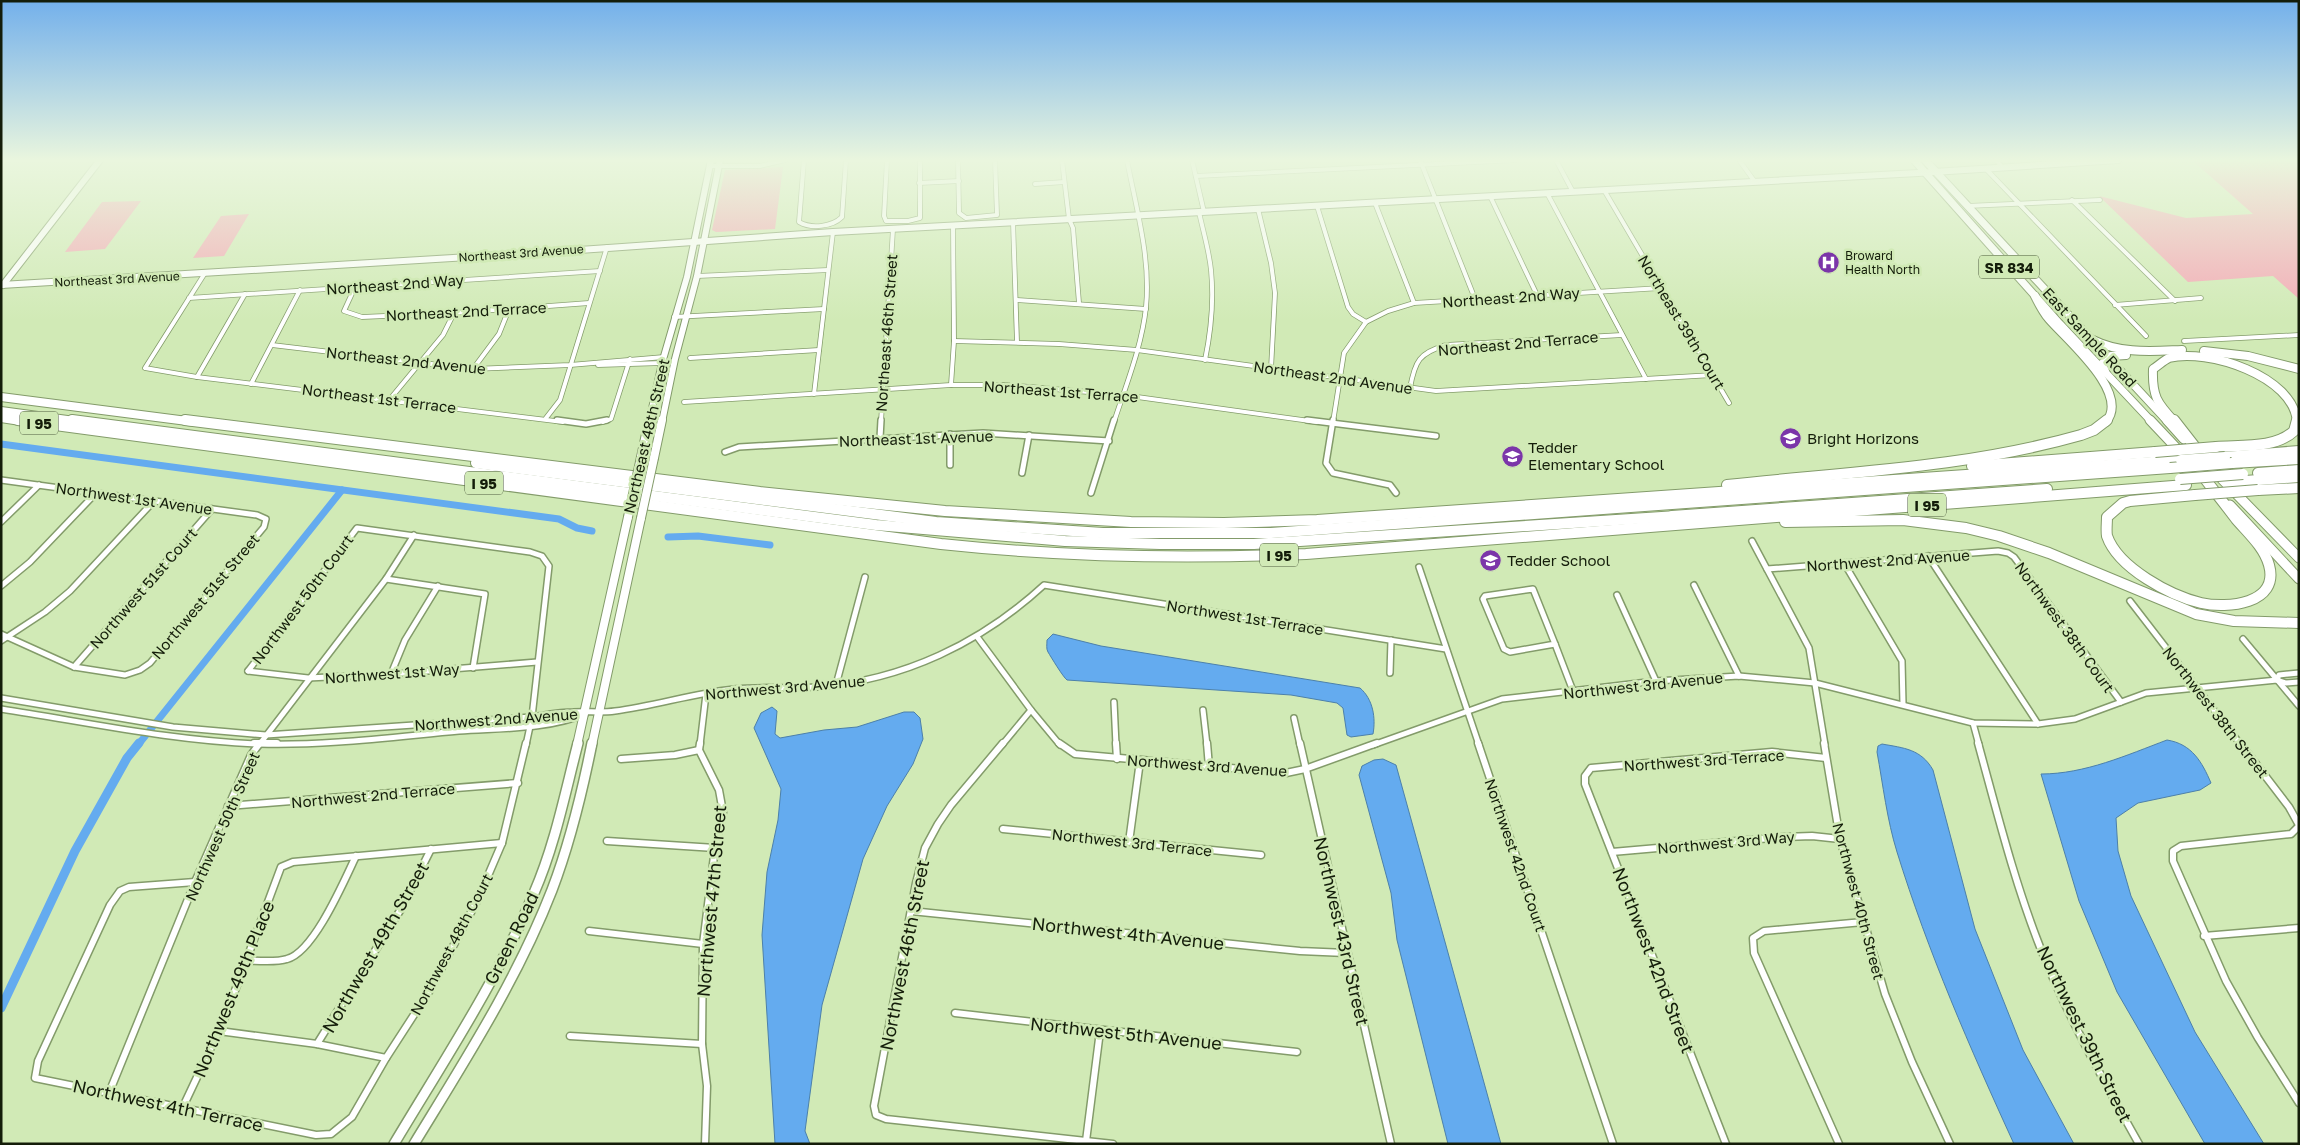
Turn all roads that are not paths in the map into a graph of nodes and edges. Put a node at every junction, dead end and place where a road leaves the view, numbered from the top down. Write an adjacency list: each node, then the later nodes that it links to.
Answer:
1 (58, 213): 37 (street)
2 (700, 213): 31 (street, Northeast 48th Street)
3 (710, 213): 30 (street, Northeast 48th Street)
4 (800, 213): 5 (street)
5 (842, 213)
6 (884, 213): 7 (street)
7 (920, 213)
8 (961, 213): 9 (street)
9 (996, 213)
10 (1068, 213): 25 (street)
11 (1179, 213): 24 (street, Northeast 3rd Avenue)
12 (1202, 213): 75 (street)
13 (1259, 213): 80 (street)
14 (1319, 213): 60 (street)
15 (1378, 213): 52 (street)
16 (1440, 213): 47 (street)
17 (1498, 213): 43 (street)
18 (1558, 213): 41 (street)
19 (1617, 213): 39 (street, Northeast 39th Court)
20 (1961, 213): 44 (main road, East Sample Road / SR 834)
21 (1974, 213): 64 (main road, East Sample Road / SR 834)
22 (2028, 213): 53 (street)
23 (2086, 213): 49 (street)
24 (1137, 216): 25 (street, Northeast 3rd Avenue); 56 (street)
25 (1069, 219): 26 (street, Northeast 3rd Avenue); 51 (street)
26 (1013, 222): 27 (street, Northeast 3rd Avenue); 48 (street)
27 (953, 225): 28 (street, Northeast 3rd Avenue); 66 (street)
28 (893, 229): 29 (street, Northeast 3rd Avenue); 90 (street, Northeast 46th Street)
29 (833, 232): 30 (street, Northeast 3rd Avenue); 33 (street)
30 (705, 240): 31 (street, Northeast 3rd Avenue); 36 (street, Northeast 48th Street)
31 (695, 241): 32 (street, Northeast 3rd Avenue); 58 (street, Northeast 48th Street)
32 (607, 247): 34 (street); 35 (street, Northeast 3rd Avenue)
33 (828, 270): 36 (street); 54 (street)
34 (600, 271): 38 (street, Northeast 2nd Way); 50 (street)
35 (205, 273): 37 (street, Northeast 3rd Avenue); 45 (street)
36 (697, 276): 59 (street, Northeast 48th Street)
37 (2, 286)
38 (355, 287): 40 (street, Northeast 2nd Way); 57 (street, Northeast 2nd Terrace)
39 (1660, 288): 41 (street, Northeast 2nd Way); 83 (street, Northeast 39th Court)
40 (300, 290): 42 (street, Northeast 2nd Way); 68 (street)
41 (1598, 292): 43 (street, Northeast 2nd Way); 61 (street)
42 (245, 294): 45 (street, Northeast 2nd Way); 84 (street)
43 (1537, 295): 47 (street, Northeast 2nd Way)
44 (2035, 296): 82 (main road, East Sample Road / SR 834); 113 (highway)
45 (189, 298): 84 (street, Northeast 1st Terrace)
46 (2202, 298): 49 (street)
47 (1475, 299): 52 (street, Northeast 2nd Way)
48 (1017, 300): 51 (street); 67 (street)
49 (2175, 300): 53 (street)
50 (589, 303): 55 (street, Northeast 2nd Terrace); 78 (street)
51 (1080, 303): 56 (street)
52 (1414, 303): 60 (street, Northeast 2nd Way)
53 (2115, 305): 63 (street)
54 (824, 308): 59 (street); 69 (street)
55 (509, 309): 57 (street, Northeast 2nd Terrace); 79 (street)
56 (1146, 309): 70 (street)
57 (454, 313): 77 (street)
58 (674, 317): 59 (street); 74 (street, Northeast 48th Street)
59 (686, 317): 187 (street, Northeast 48th Street, bridge)
60 (1366, 322): 85 (street)
61 (1622, 335): 86 (street); 89 (street, Northeast 2nd Terrace)
62 (2299, 335): 65 (street)
63 (2146, 336)
64 (2093, 340): 71 (highway); 72 (main road, East Sample Road / SR 834)
65 (2184, 341)
66 (954, 342): 67 (street, Northeast 2nd Avenue); 88 (street)
67 (1017, 342): 70 (street, Northeast 2nd Avenue)
68 (272, 345): 77 (street, Northeast 2nd Avenue); 87 (street)
69 (819, 350): 73 (street); 91 (street)
70 (1137, 350): 75 (street, Northeast 2nd Avenue); 92 (street)
71 (2167, 350): 72 (highway); 81 (highway)
72 (2109, 357): 82 (highway); 114 (main road, East Sample Road / SR 834)
73 (690, 358)
74 (663, 360): 76 (street, Northeast 2nd Avenue); 188 (street, Northeast 48th Street, bridge)
75 (1205, 360): 80 (street, Northeast 2nd Avenue)
76 (630, 362): 78 (street, Northeast 2nd Avenue); 100 (street, Northeast 1st Terrace)
77 (421, 363): 79 (street, Northeast 2nd Avenue); 94 (street)
78 (570, 365): 79 (street, Northeast 2nd Avenue); 100 (street)
79 (473, 369)
80 (1271, 369): 85 (street, Northeast 2nd Avenue)
81 (2299, 369)
82 (2105, 371): 116 (main road, East Sample Road / SR 834)
83 (1713, 375): 86 (street, Northeast 2nd Avenue); 97 (street, Northeast 39th Court)
84 (197, 377): 87 (street, Northeast 1st Terrace)
85 (1340, 379): 89 (street, Northeast 2nd Avenue); 101 (street)
86 (1646, 380): 89 (street, Northeast 2nd Avenue)
87 (251, 384): 94 (street, Northeast 1st Terrace)
88 (951, 385): 90 (street, Northeast 1st Terrace); 92 (street, Northeast 1st Terrace)
89 (1410, 388)
90 (882, 390): 91 (street, Northeast 1st Terrace); 105 (street, Northeast 46th Street)
91 (814, 394): 95 (street, Northeast 1st Terrace)
92 (1124, 395): 101 (street, Northeast 1st Terrace); 106 (street)
93 (1, 397): 133 (highway, I 95)
94 (390, 399): 100 (street, Northeast 1st Terrace)
95 (684, 402)
96 (1, 403): 135 (highway)
97 (1729, 403)
98 (1, 411): 130 (highway)
99 (1, 418): 137 (highway, I 95)
100 (546, 418)
101 (1332, 423): 104 (street, Northeast 1st Terrace); 125 (street)
102 (950, 434): 103 (street, Northeast 1st Avenue); 105 (street, Northeast 1st Avenue); 111 (street)
103 (1029, 434): 106 (street, Northeast 1st Avenue); 117 (street)
104 (1436, 436)
105 (880, 438): 108 (street, Northeast 1st Avenue)
106 (1109, 441): 124 (street)
107 (2299, 451): 110 (highway)
108 (725, 452)
109 (2299, 459): 110 (highway)
110 (2229, 460): 112 (highway, bridge)
111 (950, 465)
112 (2167, 465): 127 (highway, I 95); 135 (highway)
113 (1926, 468): 114 (highway, bridge); 127 (highway)
114 (2213, 470): 141 (main road, SR 834)
115 (2299, 470): 118 (highway)
116 (2199, 471): 123 (highway, bridge); 147 (main road, SR 834)
117 (1022, 473)
118 (2246, 477): 119 (highway, I 95); 121 (highway, I 95)
119 (2299, 477)
120 (1, 480): 122 (street, Northwest 1st Avenue)
121 (2183, 482): 130 (highway); 134 (highway, I 95)
122 (38, 485): 126 (street, Northwest 1st Avenue); 132 (street)
123 (2299, 488)
124 (1091, 493)
125 (1396, 493)
126 (95, 494): 128 (street, Northwest 1st Avenue); 150 (street)
127 (1629, 499): 133 (highway, I 95)
128 (154, 501): 129 (street, Northwest 1st Avenue); 155 (street)
129 (212, 509): 131 (street, Northwest 1st Avenue); 162 (street, Northwest 51st Court)
130 (1677, 516): 137 (highway)
131 (266, 519): 162 (street, Northwest 51st Street)
132 (1, 522)
133 (1173, 524): 135 (highway)
134 (1667, 524): 137 (highway, I 95); 154 (highway)
135 (1271, 533)
136 (414, 535): 146 (street, Northwest 50th Street); 161 (street, Northwest 48th Court); 164 (street, Northwest 50th Court)
137 (891, 537)
138 (1752, 541): 144 (street, Northwest 40th Street)
139 (2008, 553): 140 (street, Northwest 2nd Avenue); 180 (street, Northwest 38th Court)
140 (1928, 556): 142 (street, Northwest 2nd Avenue); 192 (street)
141 (2299, 558)
142 (1844, 563): 144 (street, Northwest 2nd Avenue); 181 (street)
143 (1419, 567): 160 (street, Northwest 42nd Court)
144 (1767, 569): 173 (street, Northwest 40th Street)
145 (865, 577): 174 (street)
146 (386, 579): 151 (street); 169 (street, Northwest 50th Street)
147 (2299, 579)
148 (1044, 584): 156 (street, Northwest 3rd Avenue); 158 (street, Northwest 1st Terrace)
149 (1694, 585): 168 (street)
150 (1, 586)
151 (438, 586): 163 (street); 167 (street)
152 (1617, 595): 171 (street)
153 (2130, 601): 175 (street, Northwest 38th Street)
154 (2296, 621)
155 (3, 638): 162 (street)
156 (978, 638): 174 (street, Northwest 3rd Avenue); 184 (street, Northwest 3rd Avenue)
157 (2243, 639): 170 (street)
158 (1392, 640): 160 (street, Northwest 1st Terrace); 165 (street)
159 (1555, 644): 159 (street); 176 (street)
160 (1446, 649): 186 (street, Northwest 42nd Court)
161 (537, 662): 163 (street, Northwest 1st Way); 189 (street, Northwest 48th Court)
162 (74, 667)
163 (473, 668): 167 (street, Northwest 1st Way)
164 (248, 671): 169 (street, Northwest 1st Way)
165 (1390, 673)
166 (2299, 673): 170 (street, Northwest 3rd Avenue)
167 (391, 674): 169 (street, Northwest 1st Way)
168 (1739, 676): 171 (street, Northwest 3rd Avenue); 173 (street, Northwest 3rd Avenue)
169 (308, 678): 194 (street, Northwest 50th Street)
170 (2277, 680): 172 (street, Northwest 3rd Avenue); 175 (street, Northwest 3rd Avenue); 182 (street)
171 (1656, 681): 176 (street, Northwest 3rd Avenue)
172 (2299, 682)
173 (1815, 683): 181 (street, Northwest 3rd Avenue); 198 (street, Northwest 40th Street)
174 (836, 685): 177 (street, Northwest 3rd Avenue)
175 (2197, 688): 180 (street, Northwest 3rd Avenue); 206 (street, Northwest 38th Street)
176 (1573, 691): 186 (street, Northwest 3rd Avenue)
177 (706, 694): 187 (street, Northwest 3rd Avenue); 196 (street)
178 (2, 700): 194 (street, Northwest 2nd Avenue)
179 (1114, 702): 197 (street)
180 (2121, 702): 192 (street, Northwest 3rd Avenue)
181 (1903, 704): 191 (street, Northwest 3rd Avenue)
182 (2299, 706)
183 (1, 709): 195 (street, Northwest 2nd Avenue)
184 (1031, 710): 197 (street, Northwest 3rd Avenue); 218 (street, Northwest 46th Street)
185 (1203, 710): 201 (street)
186 (1468, 710): 202 (street, Northwest 3rd Avenue); 244 (street, Northwest 42nd Court)
187 (600, 712): 188 (street, Northwest 3rd Avenue); 240 (street, Green Road)
188 (585, 714): 189 (street, Northwest 2nd Avenue); 193 (street, Northwest 2nd Avenue); 239 (street, Green Road)
189 (532, 717): 193 (street, Northwest 48th Court); 194 (street, Northwest 2nd Avenue)
190 (1294, 718): 202 (street, Northwest 43rd Street)
191 (1973, 723): 192 (street, Northwest 3rd Avenue); 248 (street, Northwest 39th Street)
192 (2038, 724)
193 (530, 725): 195 (street, Northwest 2nd Avenue); 204 (street, Northwest 48th Court)
194 (266, 735): 195 (street, Northwest 50th Street)
195 (259, 744): 205 (street, Northwest 50th Street)
196 (699, 750): 199 (street); 212 (street, Northwest 47th Street)
197 (1116, 758): 200 (street, Northwest 3rd Avenue)
198 (1826, 758): 203 (street, Northwest 3rd Terrace); 208 (street, Northwest 40th Street)
199 (621, 760)
200 (1140, 762): 201 (street, Northwest 3rd Avenue); 210 (street)
201 (1210, 767): 202 (street, Northwest 3rd Avenue)
202 (1305, 769): 224 (street, Northwest 43rd Street)
203 (1585, 776): 214 (street, Northwest 42nd Street)
204 (518, 783): 205 (street, Northwest 2nd Terrace); 211 (street, Northwest 48th Court)
205 (228, 806): 217 (street, Northwest 50th Street)
206 (2299, 826): 222 (street)
207 (1003, 829): 210 (street, Northwest 3rd Terrace)
208 (1840, 839): 214 (street, Northwest 3rd Way); 219 (street, Northwest 40th Street)
209 (607, 841): 212 (street)
210 (1129, 842): 215 (street, Northwest 3rd Terrace)
211 (502, 843): 213 (street); 233 (street, Northwest 48th Court)
212 (715, 848): 223 (street, Northwest 47th Street)
213 (431, 849): 216 (street); 230 (street, Northwest 49th Street)
214 (1612, 852): 245 (street, Northwest 42nd Street)
215 (1261, 855)
216 (356, 856): 225 (street); 225 (street, Northwest 49th Place)
217 (195, 882): 234 (street, Northwest 50th Street); 234 (street, Northwest 4th Terrace)
218 (911, 911): 224 (street, Northwest 4th Avenue); 238 (street, Northwest 46th Street)
219 (1862, 922): 246 (street); 247 (street, Northwest 40th Street)
220 (2299, 928): 222 (street)
221 (589, 931): 223 (street)
222 (2204, 936): 235 (street)
223 (703, 944): 231 (street, Northwest 47th Street)
224 (1346, 953): 243 (street, Northwest 43rd Street)
225 (246, 961): 227 (street, Northwest 49th Place)
226 (955, 1013): 228 (street, Northwest 5th Avenue)
227 (219, 1031): 230 (street); 236 (street, Northwest 49th Place)
228 (1100, 1032): 232 (street, Northwest 5th Avenue); 238 (street)
229 (570, 1036): 231 (street)
230 (318, 1044): 233 (street)
231 (702, 1044): 241 (street, Northwest 47th Street)
232 (1297, 1052)
233 (386, 1058): 237 (street, Northwest 48th Court)
234 (109, 1092): 236 (street, Northwest 4th Terrace)
235 (2299, 1103)
236 (182, 1109): 237 (street, Northwest 4th Terrace)
237 (331, 1134)
238 (1086, 1141): 242 (street)
239 (394, 1144)
240 (414, 1144)
241 (705, 1144)
242 (1113, 1144)
243 (1391, 1144)
244 (1613, 1144)
245 (1726, 1144)
246 (1839, 1144)
247 (1950, 1144)
248 (2139, 1144)

